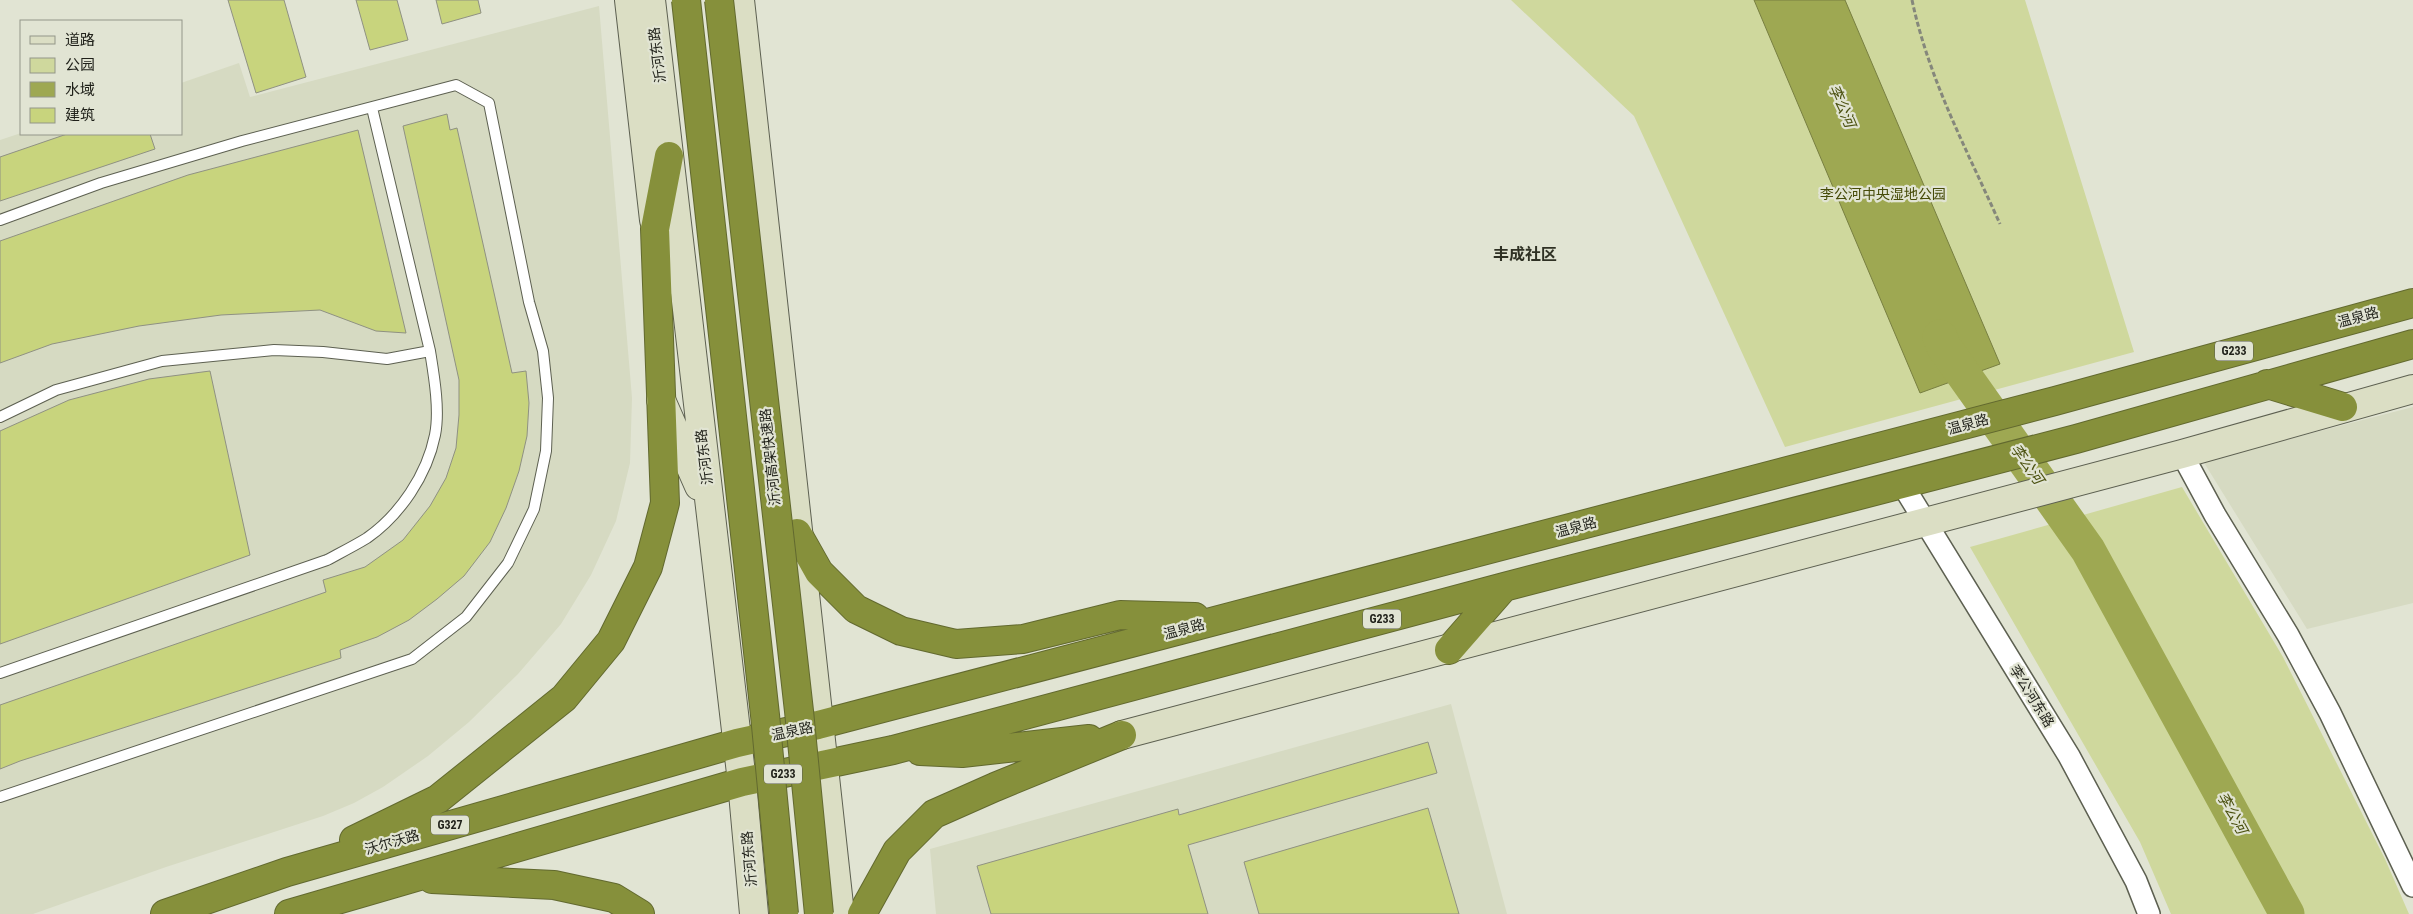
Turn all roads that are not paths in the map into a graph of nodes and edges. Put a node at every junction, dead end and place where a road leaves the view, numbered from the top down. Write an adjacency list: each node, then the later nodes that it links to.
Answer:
1 (629, 0): 9 (main road)
2 (651, 0): 7 (main road, 沂河东路)
3 (686, 0): 43 (highway, bridge)
4 (719, 0): 44 (highway, 沂河高架快速路, bridge)
5 (740, 0): 22 (main road)
6 (372, 108): 8 (lane); 12 (lane); 35 (lane)
7 (669, 156): 9 (highway); 20 (main road, 沂河东路)
8 (0, 220)
9 (655, 229): 15 (highway)
10 (2413, 303): 24 (highway, 温泉路 / G233)
11 (2413, 344): 13 (highway, G233)
12 (430, 351): 17 (lane); 27 (lane)
13 (2267, 384): 16 (highway); 19 (highway, G233)
14 (2413, 388): 16 (main road)
15 (661, 400): 20 (main road); 36 (highway)
16 (2343, 407): 18 (main road)
17 (0, 417)
18 (2182, 454): 21 (main road); 38 (street)
19 (1902, 484): 21 (street, 李公河东路); 23 (highway, G233)
20 (710, 513): 31 (main road, 沂河东路)
21 (1924, 521): 26 (main road); 47 (street, 李公河东路)
22 (798, 533): 25 (highway); 29 (main road)
23 (1504, 586): 26 (highway); 32 (highway, G233)
24 (1227, 618): 25 (highway); 28 (highway, 温泉路 / G233)
25 (1023, 639): 28 (highway)
26 (1449, 650): 30 (main road)
27 (0, 674)
28 (960, 688): 29 (highway, 温泉路 / G233)
29 (818, 725): 31 (highway, 温泉路 / G233); 33 (main road)
30 (1122, 735): 32 (highway); 46 (highway)
31 (737, 743): 34 (main road, 沂河东路); 36 (highway, 沃尔沃路 / G327)
32 (893, 750): 33 (highway, G233)
33 (824, 765): 34 (highway, G233); 45 (main road)
34 (742, 782): 37 (highway); 42 (main road, 沂河东路)
35 (0, 797)
36 (287, 872): 39 (highway, 沃尔沃路 / G327)
37 (411, 878): 40 (highway); 41 (highway)
38 (2413, 886)
39 (165, 914)
40 (289, 914)
41 (640, 914)
42 (754, 914)
43 (784, 914)
44 (819, 914)
45 (840, 914)
46 (862, 914)
47 (2149, 914)

